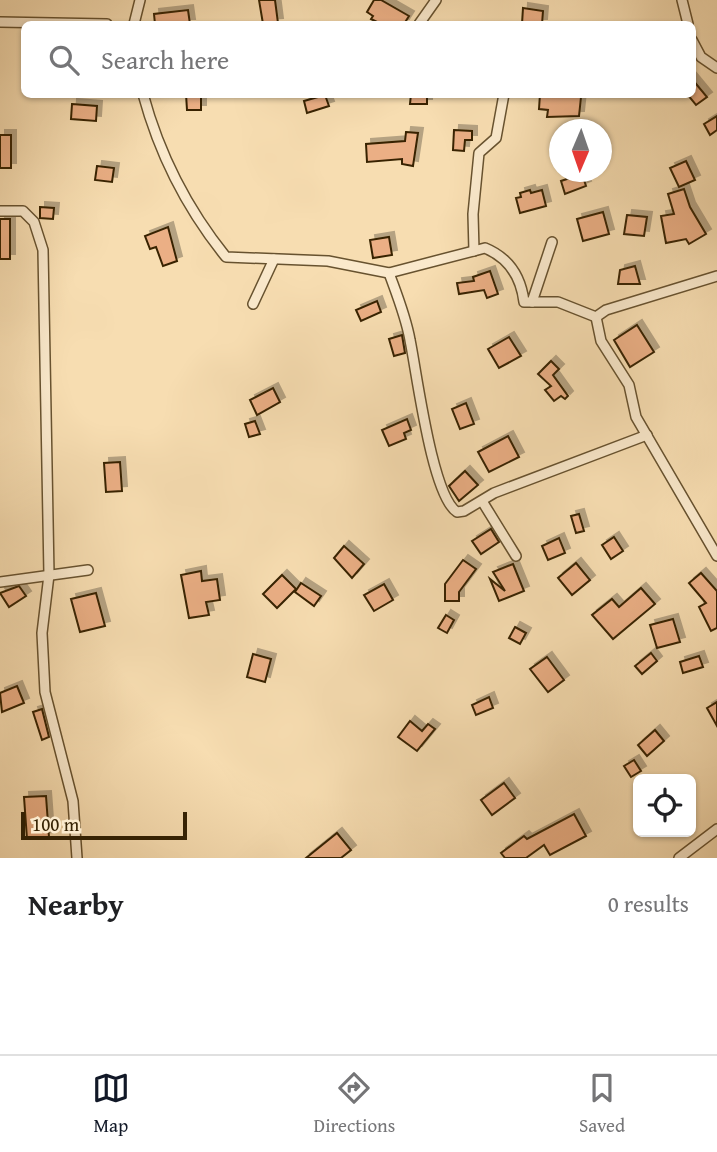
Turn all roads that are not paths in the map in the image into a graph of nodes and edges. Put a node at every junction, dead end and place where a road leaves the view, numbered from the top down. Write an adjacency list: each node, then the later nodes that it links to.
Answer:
1 (140, 0): 4 (street)
2 (436, 0): 5 (street)
3 (682, 0): 6 (street)
4 (135, 21)
5 (421, 21)
6 (687, 21)
7 (0, 22): 8 (street)
8 (21, 22)
9 (696, 48): 10 (street)
10 (717, 68)
11 (144, 98): 16 (street)
12 (504, 98): 15 (street)
13 (0, 211): 27 (street)
14 (552, 242): 19 (street)
15 (474, 251): 17 (street); 19 (street)
16 (274, 259): 17 (street); 20 (street)
17 (389, 273): 23 (street)
18 (717, 276): 21 (street)
19 (532, 302): 21 (street)
20 (253, 304)
21 (596, 317): 22 (street)
22 (647, 435): 23 (street); 25 (street)
23 (482, 501): 24 (street)
24 (516, 556)
25 (717, 556)
26 (88, 570): 27 (street)
27 (49, 575): 28 (street); 30 (street)
28 (0, 582)
29 (717, 829): 31 (street)
30 (77, 858)
31 (679, 858)

